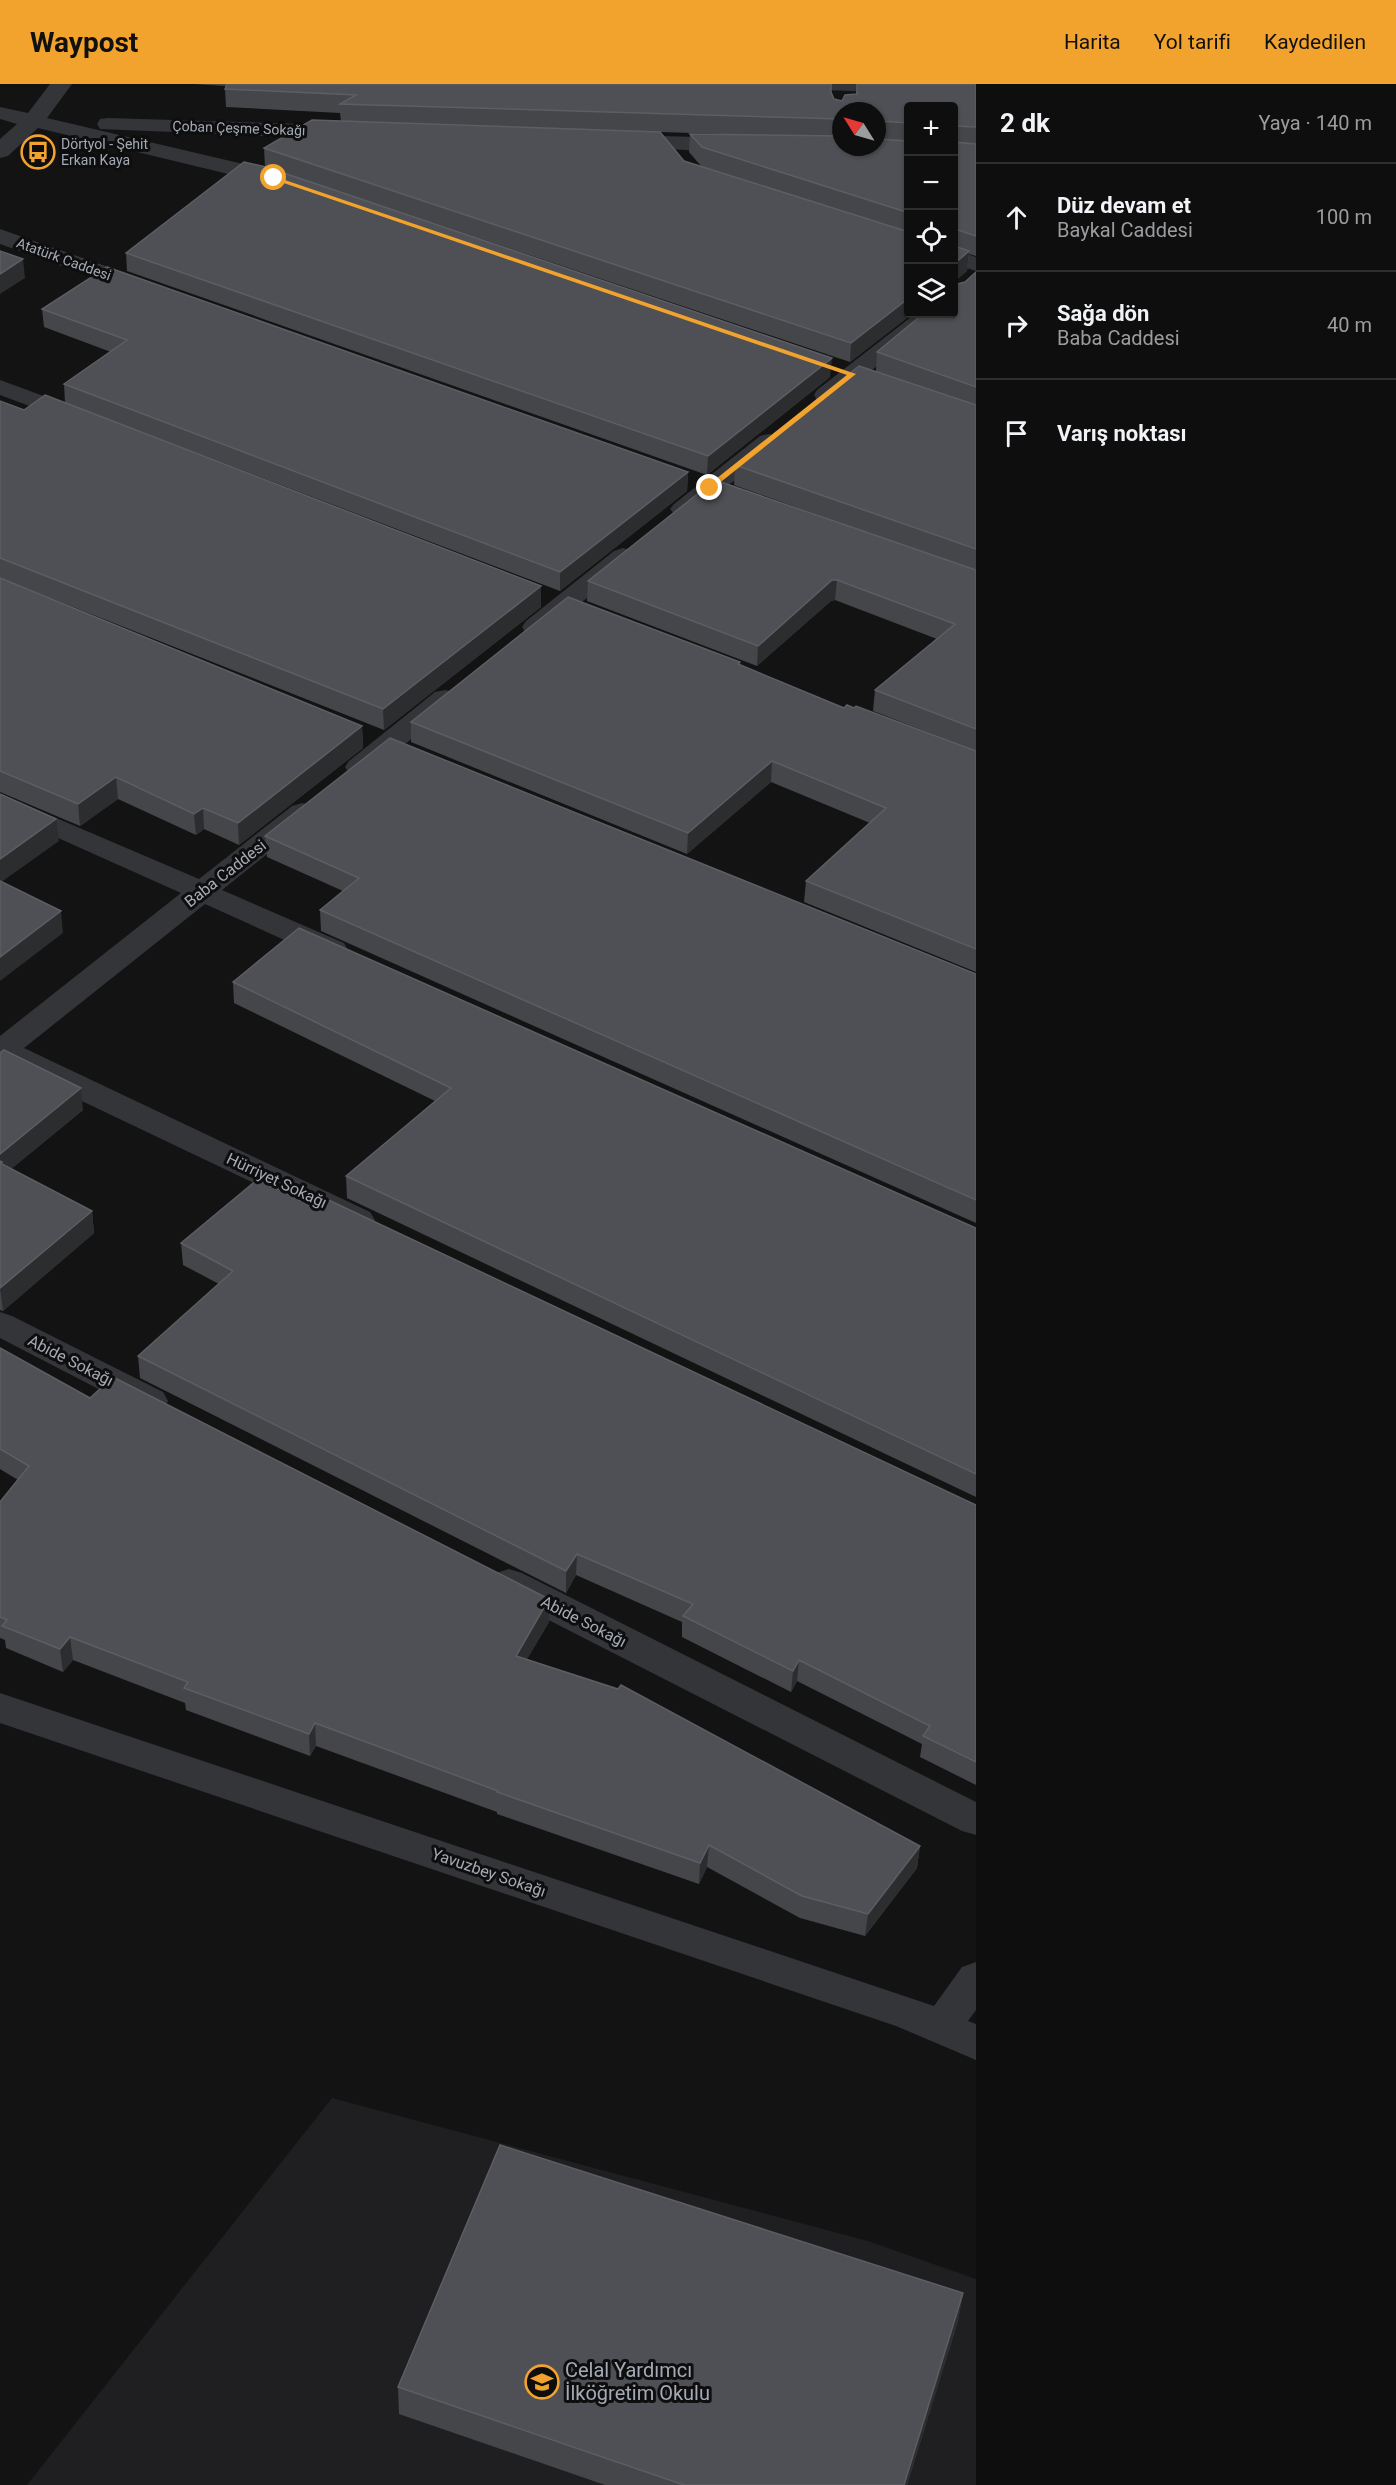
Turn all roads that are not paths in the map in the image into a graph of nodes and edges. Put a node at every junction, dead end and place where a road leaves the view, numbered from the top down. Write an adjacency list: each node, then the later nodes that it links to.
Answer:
1 (61, 84): 6 (street)
2 (825, 84): 3 (street)
3 (844, 90): 4 (street)
4 (976, 90)
5 (0, 113): 6 (street)
6 (33, 121): 7 (street, Çoban Çeşme Sokağı); 11 (street); 13 (street)
7 (355, 132)
8 (606, 141): 9 (street)
9 (666, 143): 10 (street); 12 (street)
10 (759, 145)
11 (0, 151)
12 (686, 165)
13 (297, 186)
14 (0, 236): 17 (street, Atatürk Caddesi)
15 (958, 260): 16 (street)
16 (974, 274)
17 (169, 296)
18 (924, 318): 21 (street)
19 (0, 387): 20 (street)
20 (99, 425)
21 (517, 641)
22 (461, 686): 23 (street, Baba Caddesi)
23 (376, 740): 24 (street); 26 (street, Baba Caddesi)
24 (420, 758)
25 (0, 802): 26 (street)
26 (201, 892): 27 (street); 28 (street, Baba Caddesi)
27 (354, 960)
28 (1, 1050): 29 (street, Hürriyet Sokağı)
29 (381, 1230)
30 (0, 1324): 31 (street, Abide Sokağı)
31 (180, 1416)
32 (477, 1567): 34 (street, Abide Sokağı)
33 (0, 1708): 36 (street, Yavuzbey Sokağı)
34 (976, 1820)
35 (976, 1979): 36 (street)
36 (941, 2027): 37 (street, Yavuzbey Sokağı)
37 (976, 2043)

